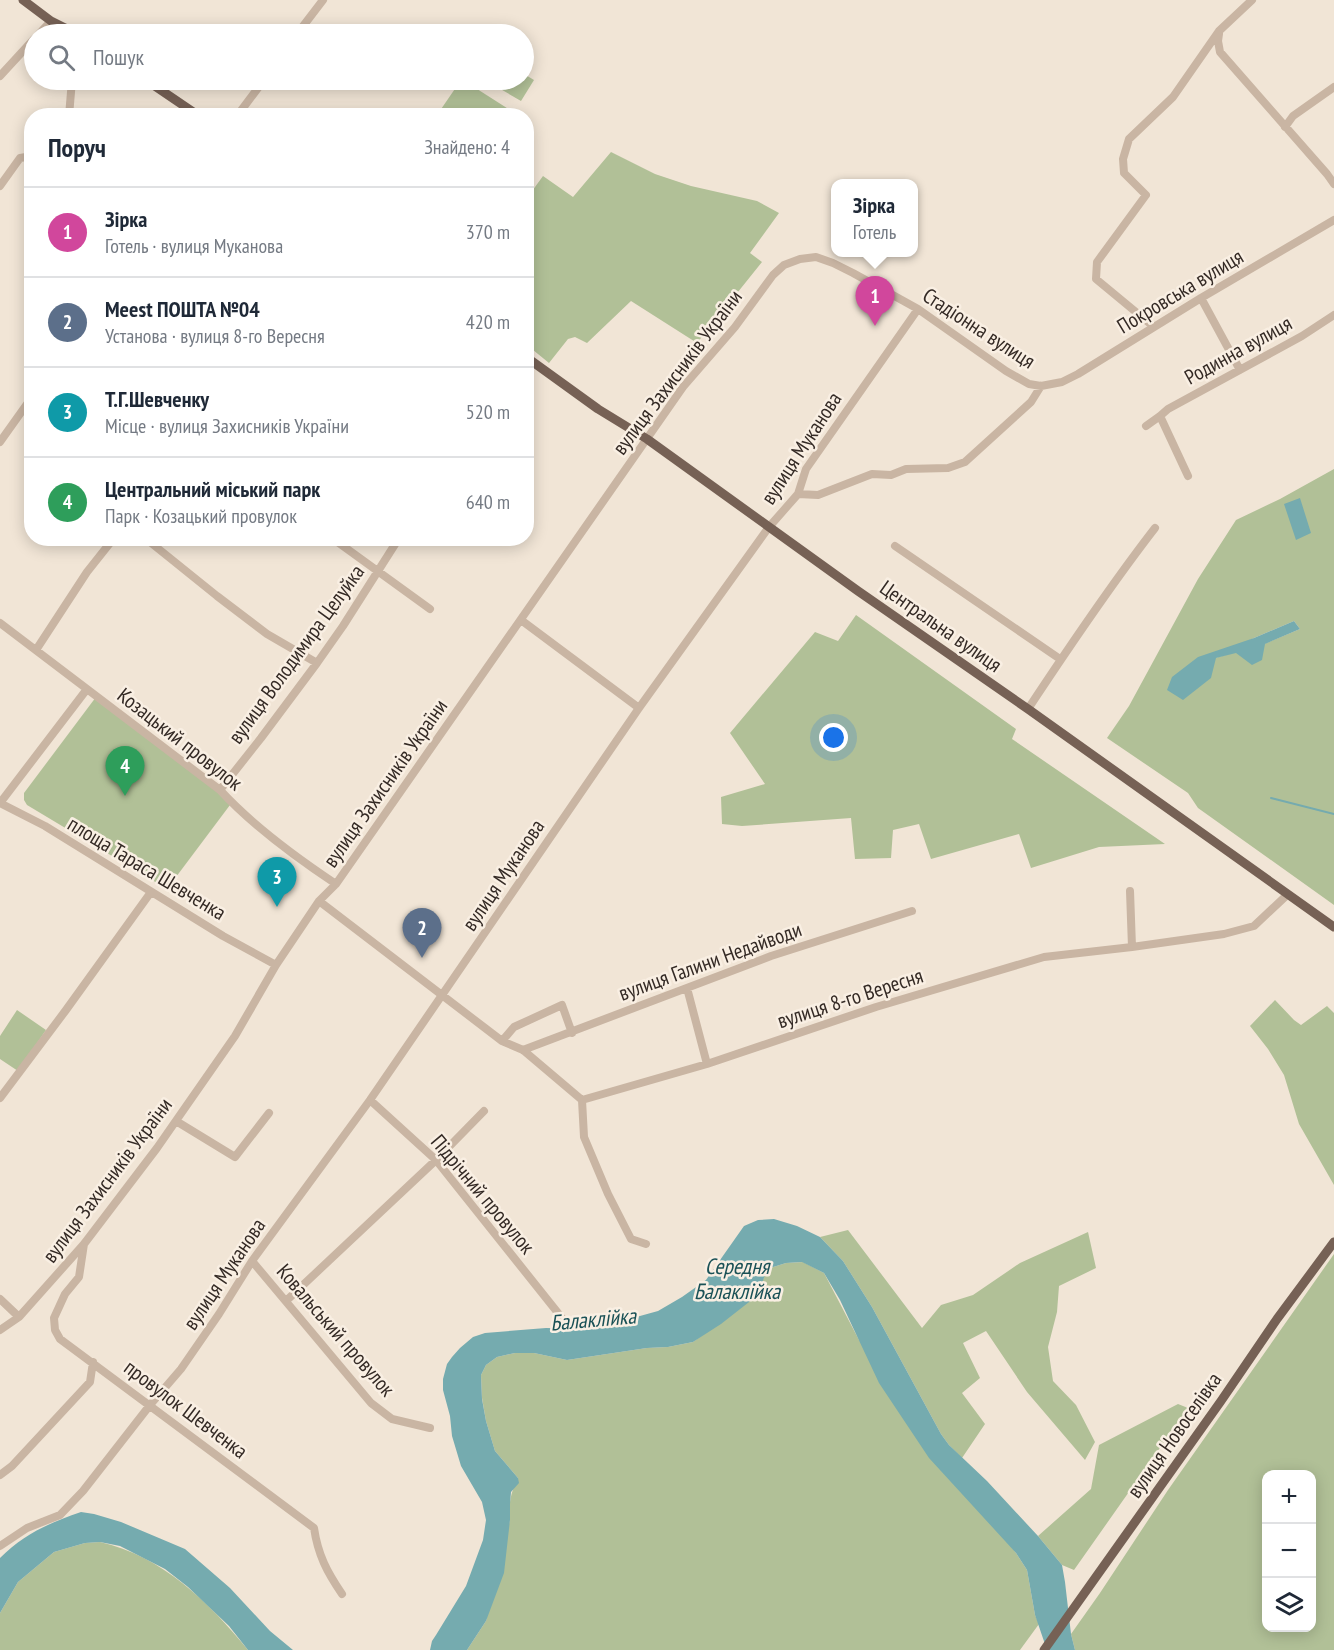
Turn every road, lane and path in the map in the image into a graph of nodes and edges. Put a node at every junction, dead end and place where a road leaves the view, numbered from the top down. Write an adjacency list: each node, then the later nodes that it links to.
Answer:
1 (23, 0): 4 (main road)
2 (323, 0): 7 (street)
3 (1252, 0): 8 (street)
4 (51, 21): 5 (street); 6 (main road)
5 (48, 24)
6 (57, 24)
7 (305, 24)
8 (1219, 31): 18 (street); 27 (street)
9 (24, 50): 10 (street)
10 (0, 76)
11 (1334, 87): 18 (street)
12 (71, 90): 15 (street)
13 (160, 90): 16 (main road)
14 (256, 90): 17 (street)
15 (70, 108)
16 (186, 108)
17 (243, 108)
18 (1285, 127): 20 (street)
19 (24, 157): 21 (street)
20 (1334, 184)
21 (0, 186)
22 (1334, 220): 24 (street, Покровська вулиця)
23 (800, 259): 25 (street, Стадіонна вулиця); 34 (street, вулиця Захисників України)
24 (1201, 298): 27 (street, Покровська вулиця); 29 (street)
25 (918, 309): 30 (street, Стадіонна вулиця); 37 (street, вулиця Муканова)
26 (1334, 315): 29 (street, Родинна вулиця)
27 (1154, 327): 30 (street, Покровська вулиця)
28 (534, 363): 34 (main road, Центральна вулиця)
29 (1240, 370): 32 (street, Родинна вулиця)
30 (1041, 386): 37 (street)
31 (24, 408): 35 (street)
32 (1160, 416): 33 (street, Родинна вулиця); 36 (street)
33 (1146, 426)
34 (647, 439): 38 (main road, Центральна вулиця); 47 (street, вулиця Захисників України)
35 (0, 442)
36 (1188, 476)
37 (798, 494): 38 (street, вулиця Муканова)
38 (769, 527): 53 (street, вулиця Муканова); 54 (main road, Центральна вулиця)
39 (1155, 528): 50 (street)
40 (108, 546): 49 (street)
41 (155, 546): 51 (street)
42 (343, 546): 45 (street)
43 (394, 546): 45 (street, вулиця Володимира Целуйка)
44 (895, 546): 50 (street)
45 (377, 572): 46 (street); 51 (street, вулиця Володимира Целуйка)
46 (430, 609)
47 (521, 620): 53 (street); 57 (street, вулиця Захисників України)
48 (0, 623): 49 (street, Козацький провулок)
49 (36, 650): 52 (street, Козацький провулок)
50 (1060, 659): 54 (street)
51 (316, 663): 55 (street, вулиця Володимира Целуйка)
52 (87, 689): 55 (street, Козацький провулок); 56 (street, площа Тараса Шевченка)
53 (639, 708): 67 (street, вулиця Муканова)
54 (1028, 709): 60 (main road, Центральна вулиця)
55 (220, 789): 57 (street, Козацький провулок)
56 (0, 803): 59 (street, площа Тараса Шевченка)
57 (336, 884): 61 (street, вулиця Захисників України)
58 (1130, 891): 64 (street)
59 (151, 892): 65 (street, площа Тараса Шевченка); 72 (street)
60 (1287, 895): 63 (main road, Центральна вулиця); 64 (street, вулиця 8-го Вересня)
61 (319, 902): 65 (street, вулиця Захисників України); 67 (street)
62 (912, 911): 66 (street, вулиця Галини Недайводи)
63 (1334, 927)
64 (1132, 947): 71 (street, вулиця 8-го Вересня)
65 (276, 965): 77 (street, вулиця Захисників України)
66 (687, 988): 68 (street, вулиця Галини Недайводи); 71 (street)
67 (443, 995): 69 (street); 73 (street, вулиця Муканова)
68 (572, 1033): 69 (street); 70 (street, вулиця Галини Недайводи)
69 (502, 1041): 70 (street)
70 (523, 1050): 74 (street)
71 (707, 1064): 74 (street, вулиця 8-го Вересня)
72 (0, 1098)
73 (370, 1100): 78 (street, Підрічний провулок); 82 (street, вулиця Муканова)
74 (582, 1100): 81 (street)
75 (484, 1111): 78 (street)
76 (269, 1113): 77 (street)
77 (176, 1121): 80 (street, вулиця Захисників України)
78 (436, 1160): 84 (street); 86 (street, Підрічний провулок)
79 (1334, 1242): 94 (main road, вулиця Новоселівка)
80 (84, 1244): 85 (street, вулиця Захисників України); 88 (street, провулок Шевченка)
81 (646, 1244)
82 (252, 1262): 84 (street, Ковальський провулок); 89 (street, вулиця Муканова)
83 (0, 1299): 85 (street)
84 (286, 1301): 90 (street, Ковальський провулок)
85 (19, 1317): 87 (street, вулиця Захисників України)
86 (562, 1318)
87 (0, 1330)
88 (93, 1362): 89 (street, провулок Шевченка); 91 (street)
89 (150, 1405): 92 (street, вулиця Муканова); 93 (street, провулок Шевченка)
90 (430, 1428)
91 (0, 1474)
92 (0, 1546)
93 (342, 1594)
94 (1044, 1650)

